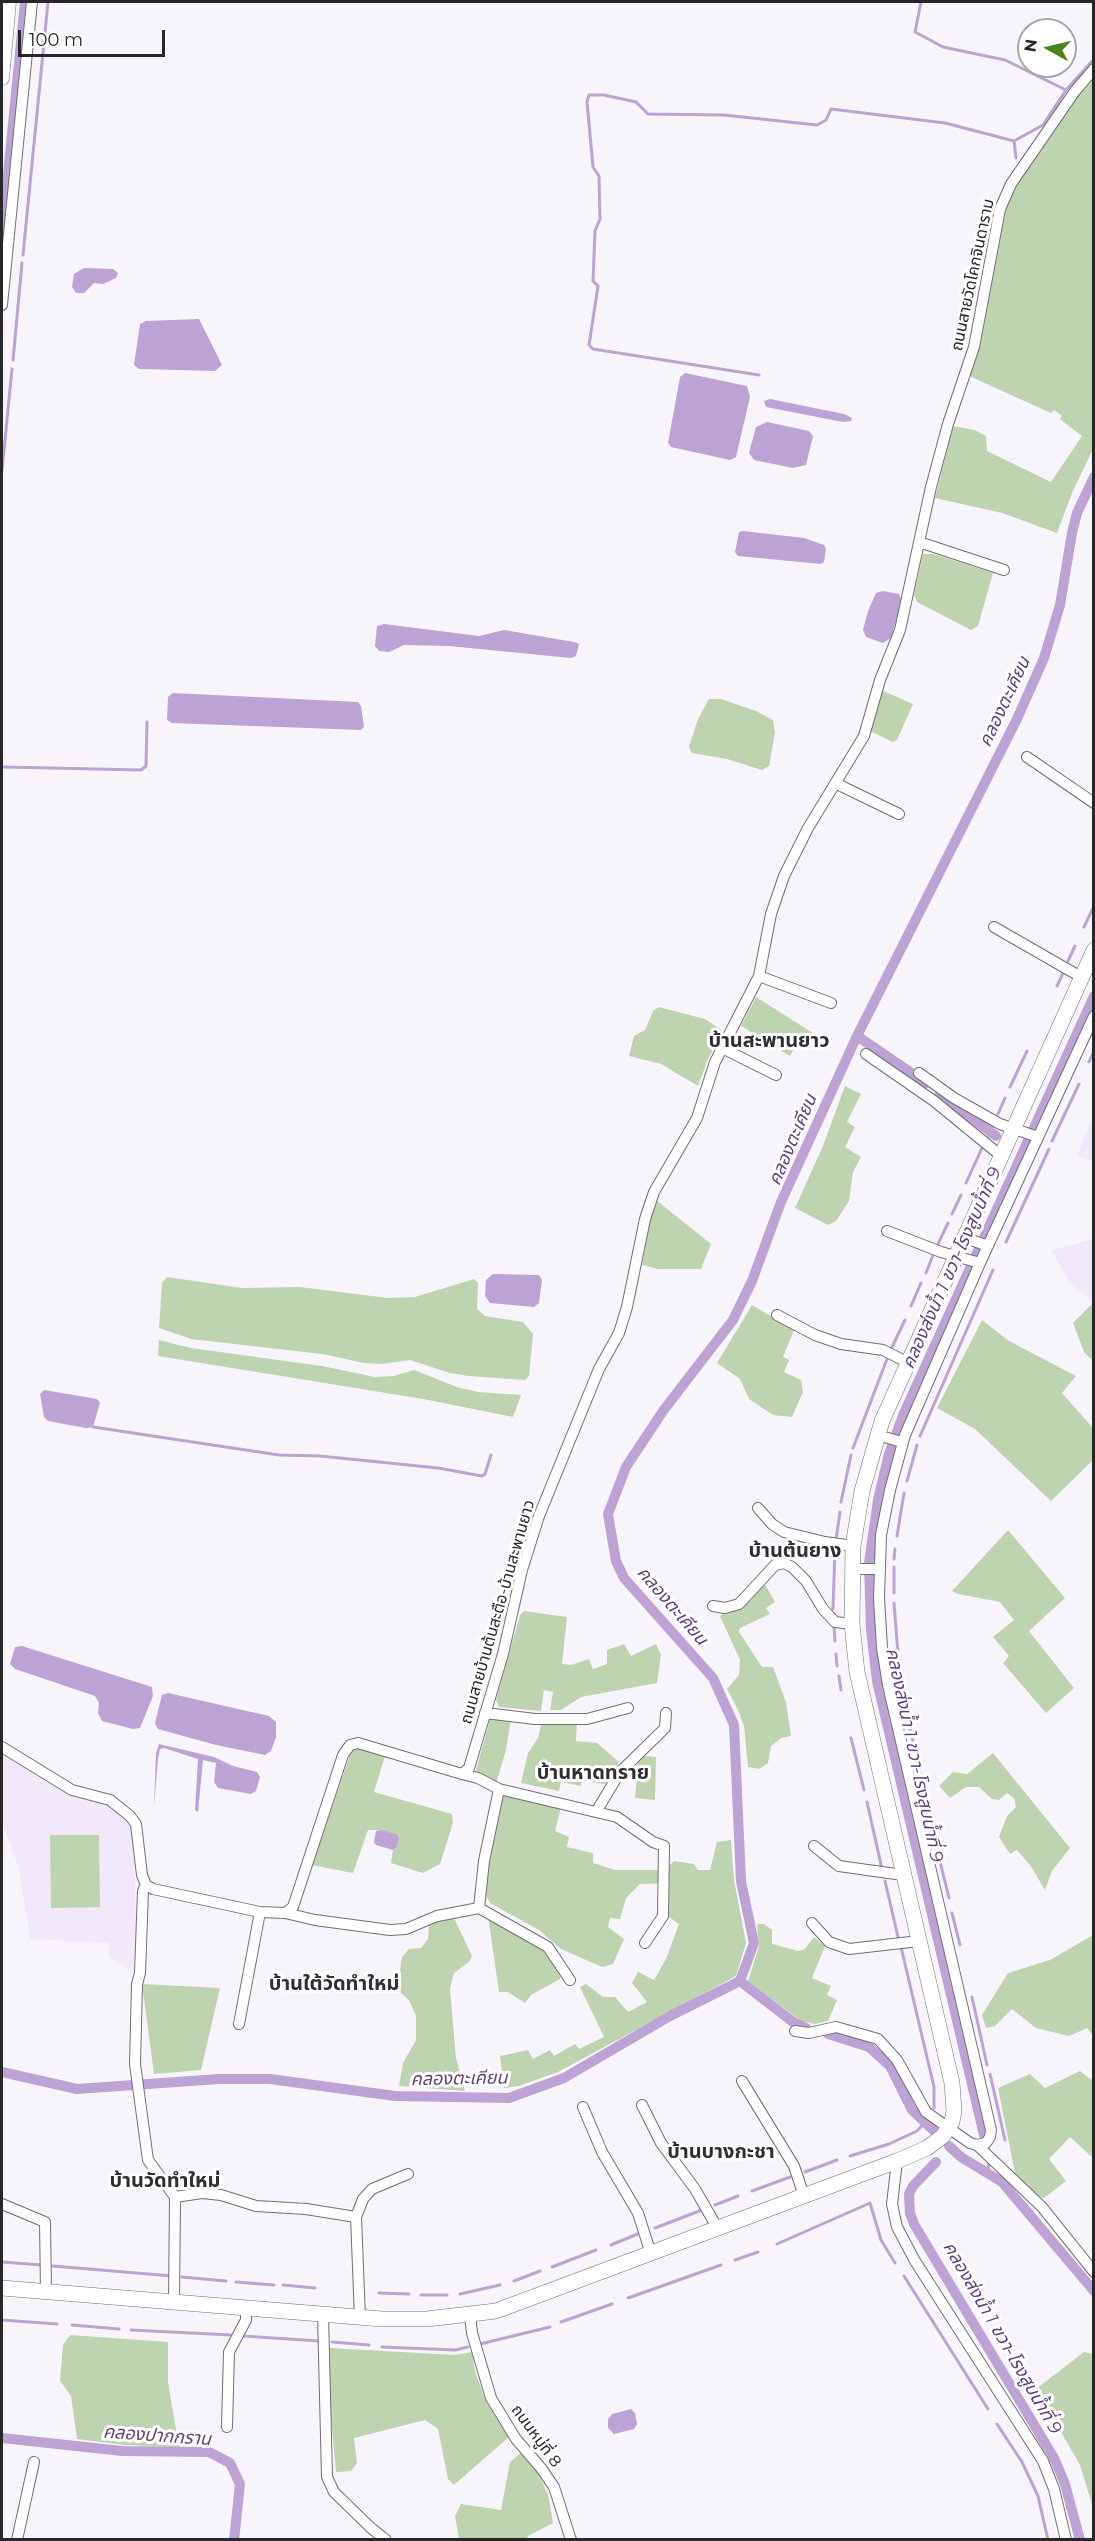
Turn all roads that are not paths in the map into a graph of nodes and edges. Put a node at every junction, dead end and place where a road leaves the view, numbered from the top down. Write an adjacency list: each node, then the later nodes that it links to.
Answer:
1 (9, 2): 4 (street)
2 (32, 2): 5 (street)
3 (1094, 69): 7 (street, ถนนสายวัดโคกจินดาราม)
4 (2, 78)
5 (3, 257): 6 (street)
6 (2, 305)
7 (919, 542): 8 (street); 9 (street, ถนนสายวัดโคกจินดาราม)
8 (1004, 570)
9 (912, 580): 11 (street, ถนนสายบ้านต้นสะตือ-บ้านสะพานยาว)
10 (1027, 757): 12 (street)
11 (837, 784): 13 (street); 16 (street, ถนนสายบ้านต้นสะตือ-บ้านสะพานยาว)
12 (1094, 803)
13 (899, 814)
14 (994, 927): 17 (street)
15 (1094, 950): 17 (main road)
16 (759, 976): 18 (street); 20 (street, ถนนสายบ้านต้นสะตือ-บ้านสะพานยาว)
17 (1081, 977): 24 (main road)
18 (831, 1003)
19 (1094, 1016): 25 (street)
20 (722, 1048): 23 (street); 43 (street, ถนนสายบ้านต้นสะตือ-บ้านสะพานยาว)
21 (866, 1054): 26 (street)
22 (919, 1072): 24 (street)
23 (776, 1075)
24 (1017, 1129): 25 (street); 26 (main road)
25 (1036, 1136): 29 (street)
26 (1000, 1155): 28 (main road)
27 (887, 1231): 30 (street)
28 (968, 1239): 29 (street); 30 (main road)
29 (986, 1245): 31 (street)
30 (960, 1258): 31 (street); 33 (main road)
31 (978, 1263): 35 (street)
32 (777, 1315): 33 (street)
33 (908, 1362): 34 (main road)
34 (881, 1437): 35 (street); 37 (main road)
35 (900, 1442): 39 (street)
36 (758, 1508): 37 (street)
37 (853, 1546): 38 (main road)
38 (857, 1569): 39 (street); 41 (main road)
39 (876, 1569): 65 (street)
40 (713, 1606): 41 (street)
41 (852, 1624): 50 (main road)
42 (628, 1708): 43 (street)
43 (485, 1713): 46 (street, ถนนสายบ้านต้นสะตือ-บ้านสะพานยาว)
44 (666, 1713): 48 (street)
45 (2, 1747): 51 (street)
46 (462, 1774): 47 (street); 54 (street)
47 (499, 1788): 48 (street); 52 (street)
48 (596, 1812): 57 (street)
49 (814, 1846): 50 (street)
50 (903, 1875): 56 (main road)
51 (146, 1884): 53 (street); 69 (street)
52 (479, 1908): 54 (street); 58 (street)
53 (260, 1912): 54 (street); 59 (street)
54 (285, 1913)
55 (812, 1923): 56 (street)
56 (919, 1941): 64 (main road)
57 (645, 1943)
58 (570, 1980)
59 (239, 2024)
60 (795, 2031): 64 (street)
61 (742, 2081): 68 (street)
62 (642, 2105): 72 (street)
63 (583, 2107): 73 (street)
64 (949, 2129): 65 (street); 66 (main road)
65 (977, 2145): 74 (street)
66 (897, 2161): 68 (main road); 87 (street)
67 (408, 2174): 71 (street)
68 (804, 2196): 72 (main road)
69 (175, 2197): 71 (street); 77 (street)
70 (2, 2204): 76 (street)
71 (356, 2217): 81 (street)
72 (718, 2229): 73 (main road)
73 (651, 2254): 80 (main road)
74 (1094, 2272)
75 (2, 2289): 76 (main road)
76 (46, 2292): 77 (main road)
77 (174, 2303): 78 (main road)
78 (246, 2309): 79 (main road); 82 (street)
79 (323, 2315): 81 (main road); 85 (street)
80 (470, 2315): 81 (main road); 86 (street, ถนนหมู่ที่ 8)
81 (360, 2318)
82 (227, 2427)
83 (34, 2462): 84 (street)
84 (17, 2540)
85 (386, 2540)
86 (571, 2540)
87 (1066, 2540)

